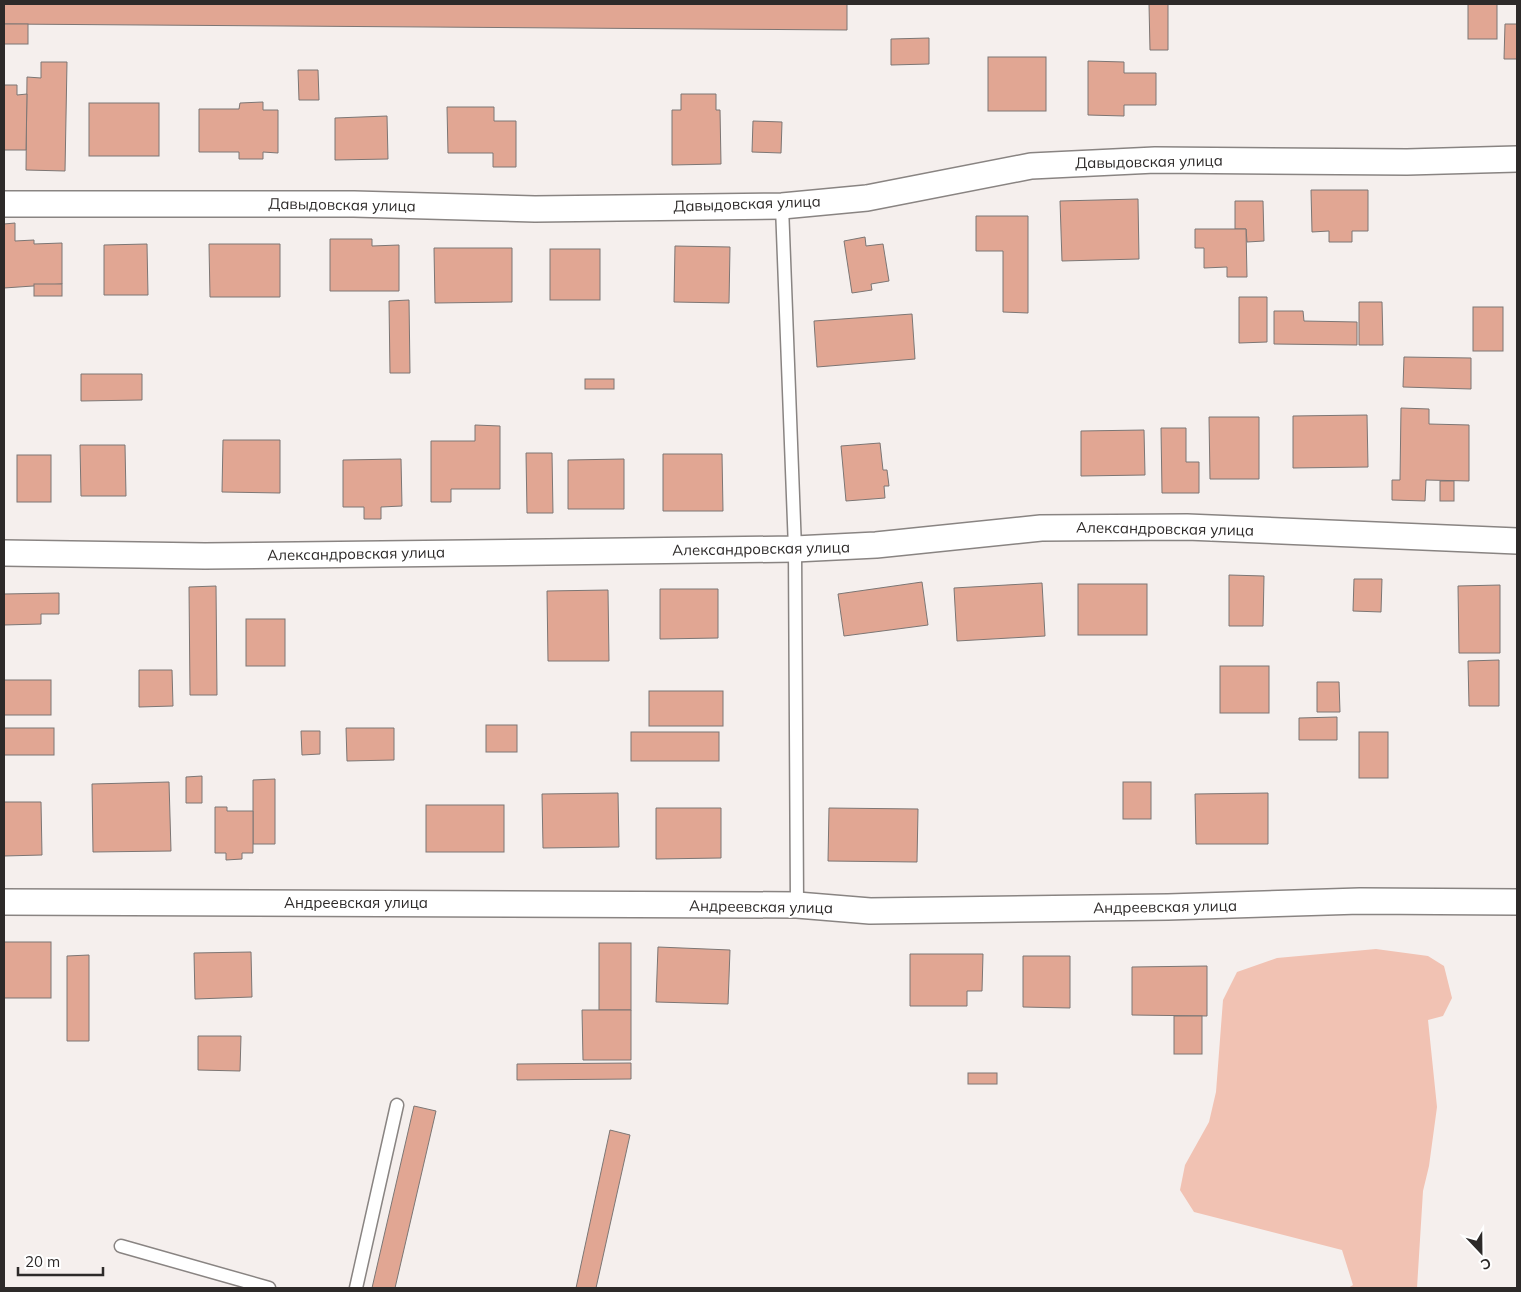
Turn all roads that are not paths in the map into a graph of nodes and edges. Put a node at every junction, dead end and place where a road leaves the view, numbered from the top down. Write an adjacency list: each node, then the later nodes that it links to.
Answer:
1 (1517, 159): 3 (street, Давыдовская улица)
2 (4, 204): 3 (street, Давыдовская улица)
3 (782, 206): 5 (lane)
4 (1517, 541): 5 (street, Александровская улица)
5 (795, 550): 6 (street, Александровская улица); 9 (lane)
6 (4, 553)
7 (4, 902): 9 (street, Андреевская улица)
8 (1517, 902): 9 (street, Андреевская улица)
9 (798, 905)
10 (396, 1105): 13 (lane)
11 (121, 1246): 12 (lane)
12 (269, 1288)
13 (356, 1288)

